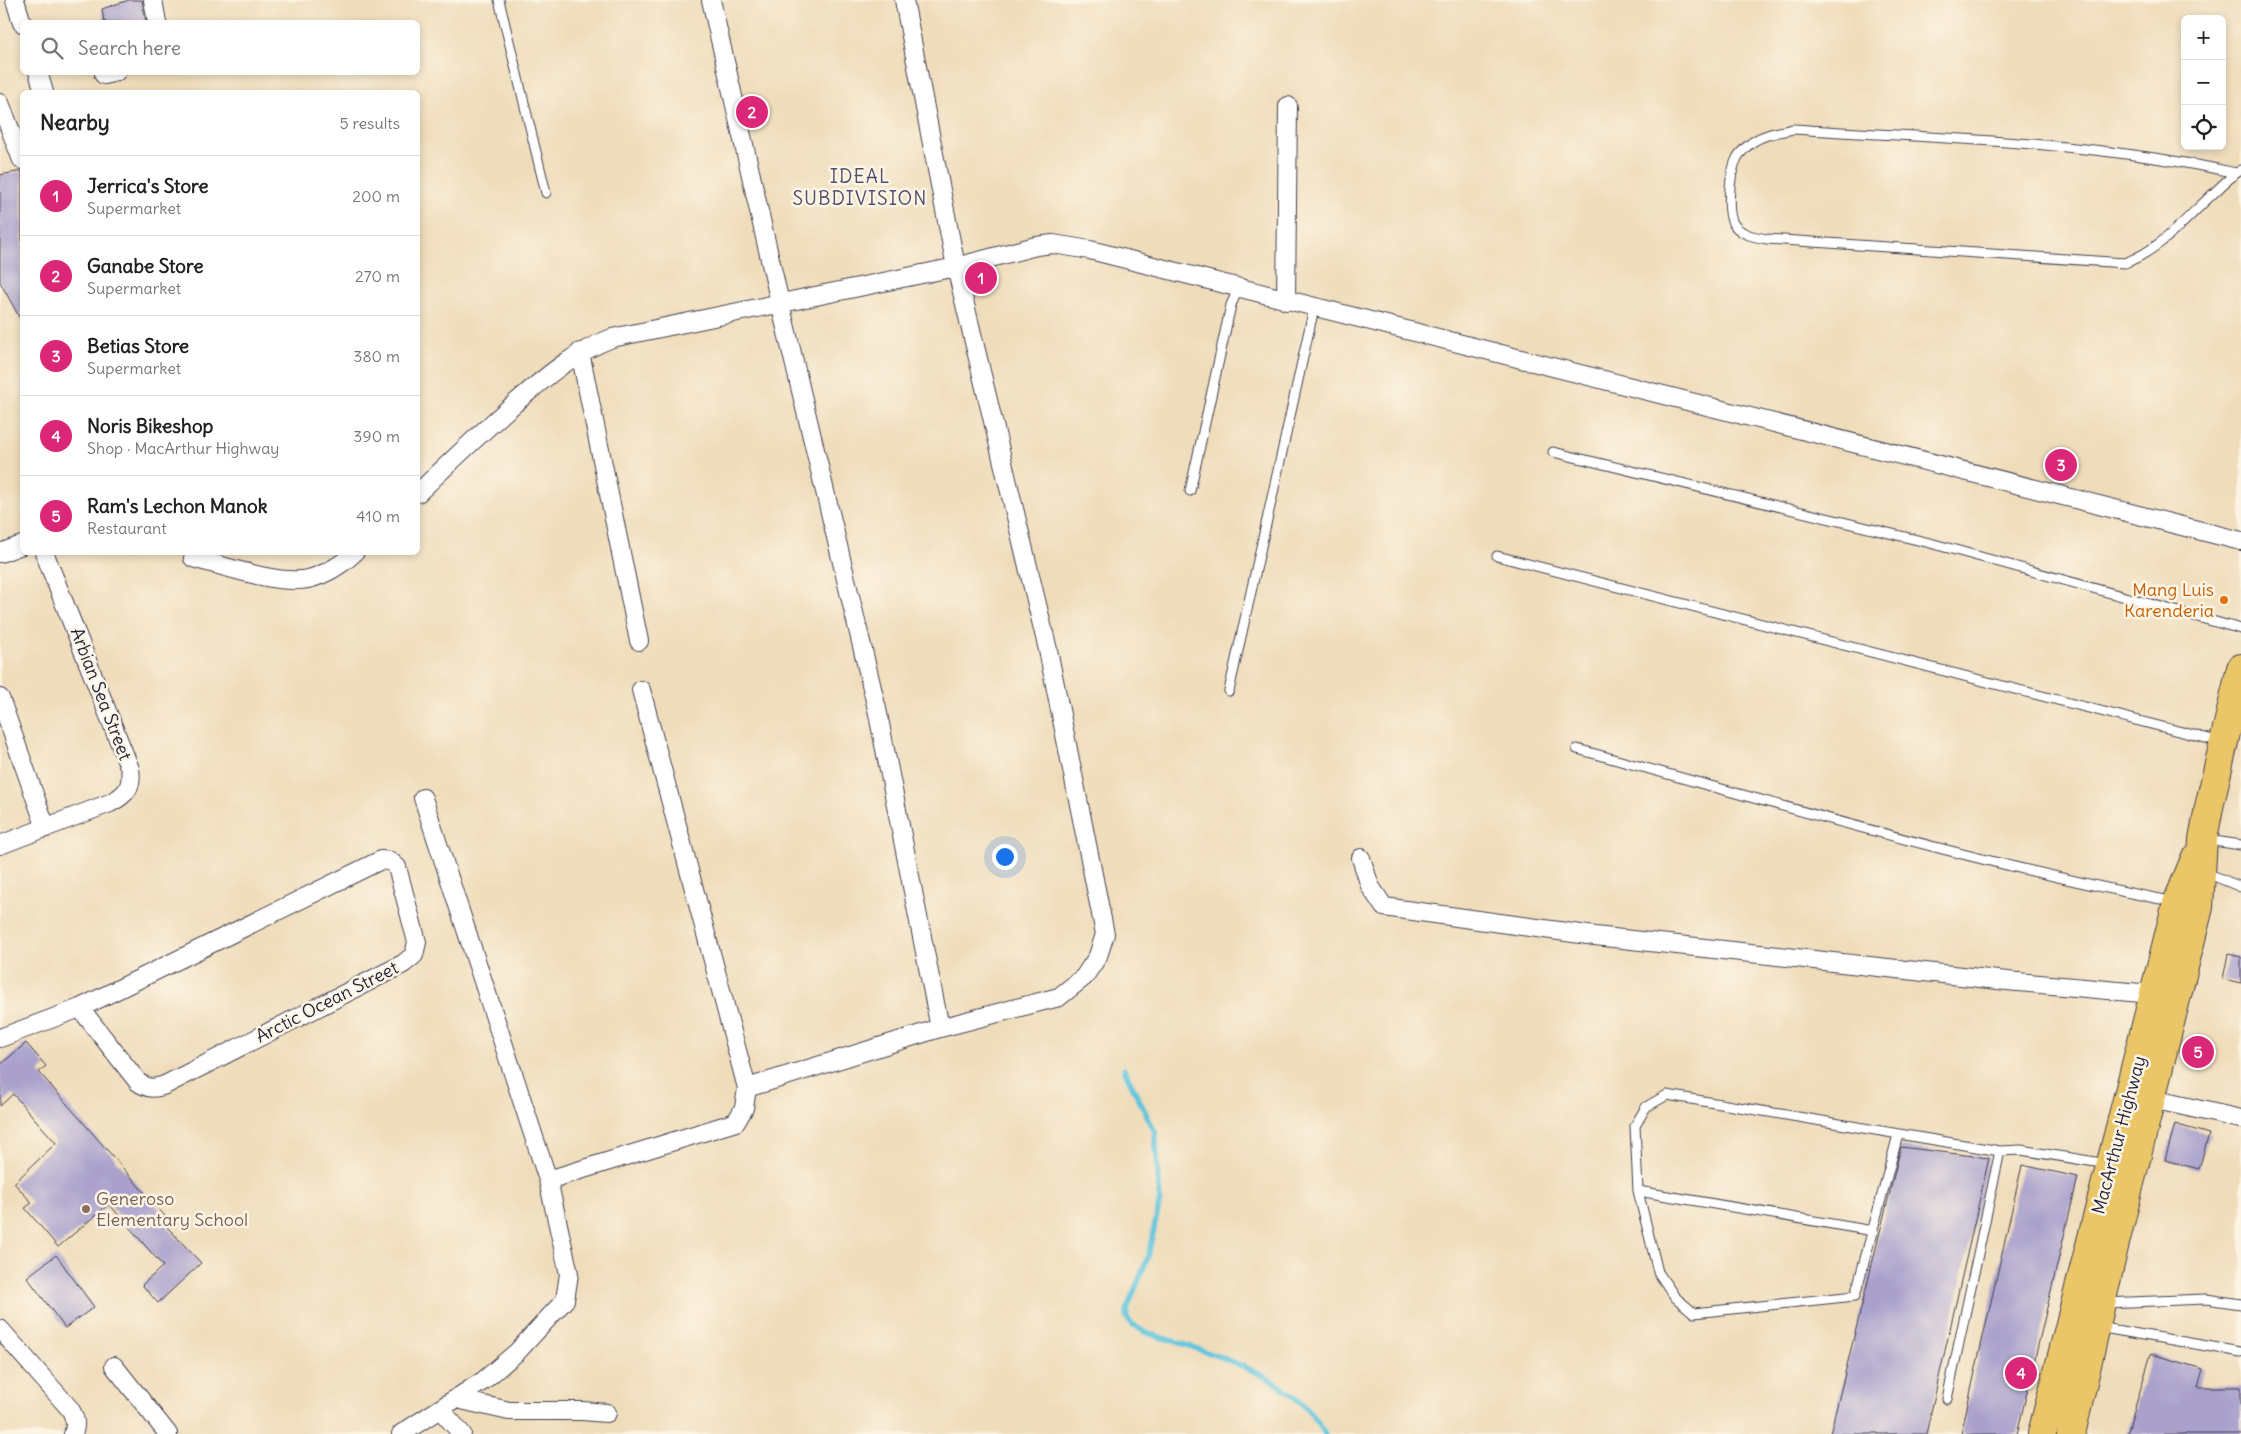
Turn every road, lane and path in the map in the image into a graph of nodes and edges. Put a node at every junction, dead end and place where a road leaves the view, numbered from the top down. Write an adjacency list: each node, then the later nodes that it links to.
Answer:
1 (15, 0): 6 (street)
2 (153, 0): 7 (street)
3 (499, 0): 14 (lane)
4 (711, 0): 18 (street)
5 (904, 0): 15 (street)
6 (21, 20)
7 (157, 20)
8 (39, 75): 9 (street)
9 (43, 90)
10 (0, 103): 12 (street)
11 (1288, 106): 17 (street)
12 (20, 155)
13 (2238, 171): 13 (lane)
14 (546, 193)
15 (956, 267): 16 (street); 18 (street); 50 (street)
16 (1238, 289): 17 (street); 23 (lane)
17 (1286, 301): 19 (street)
18 (780, 303): 20 (street); 50 (street)
19 (1314, 308): 24 (street); 35 (lane)
20 (580, 352): 22 (street); 32 (street)
21 (1553, 452): 31 (lane)
22 (420, 491)
23 (1190, 491)
24 (2241, 541)
25 (20, 546): 26 (street)
26 (0, 553)
27 (45, 555): 40 (street, Arbian Sea Street)
28 (352, 555): 30 (street)
29 (1497, 556): 37 (lane)
30 (194, 558)
31 (2241, 629)
32 (639, 641)
33 (2241, 668): 37 (highway, MacArthur Highway)
34 (641, 690): 52 (street)
35 (1229, 691)
36 (0, 698): 40 (street)
37 (2231, 730): 41 (highway, MacArthur Highway)
38 (1577, 749): 47 (lane)
39 (423, 798): 58 (street)
40 (46, 828): 42 (street, Arbian Sea Street)
41 (2203, 839): 43 (lane); 45 (highway, MacArthur Highway); 47 (highway, MacArthur Highway)
42 (0, 845)
43 (2241, 845)
44 (1361, 858): 48 (street)
45 (2201, 871): 46 (lane); 48 (highway, MacArthur Highway)
46 (2241, 886)
47 (2177, 903): 48 (highway, MacArthur Highway)
48 (2166, 995): 53 (highway, MacArthur Highway); 57 (highway, MacArthur Highway)
49 (80, 1008): 49 (street, Arctic Ocean Street); 51 (street, Arctic Ocean Street)
50 (940, 1028): 52 (street)
51 (0, 1038)
52 (747, 1088): 58 (street)
53 (2152, 1099): 54 (street); 62 (highway, MacArthur Highway)
54 (2241, 1118)
55 (1898, 1135): 56 (lane); 59 (lane); 60 (lane)
56 (2000, 1151): 57 (lane); 67 (lane)
57 (2112, 1165): 74 (highway, MacArthur Highway)
58 (548, 1180): 66 (street)
59 (1638, 1191): 60 (lane); 60 (lane)
60 (1873, 1231)
61 (2241, 1304): 62 (lane)
62 (2100, 1315): 64 (lane); 75 (highway, MacArthur Highway)
63 (0, 1329): 70 (street)
64 (2241, 1352)
65 (114, 1366): 71 (street)
66 (457, 1399): 68 (street); 69 (street)
67 (1948, 1399)
68 (440, 1409): 72 (street); 73 (street)
69 (607, 1413)
70 (74, 1431)
71 (168, 1434)
72 (401, 1434)
73 (462, 1434)
74 (2042, 1434)
75 (2071, 1434)

